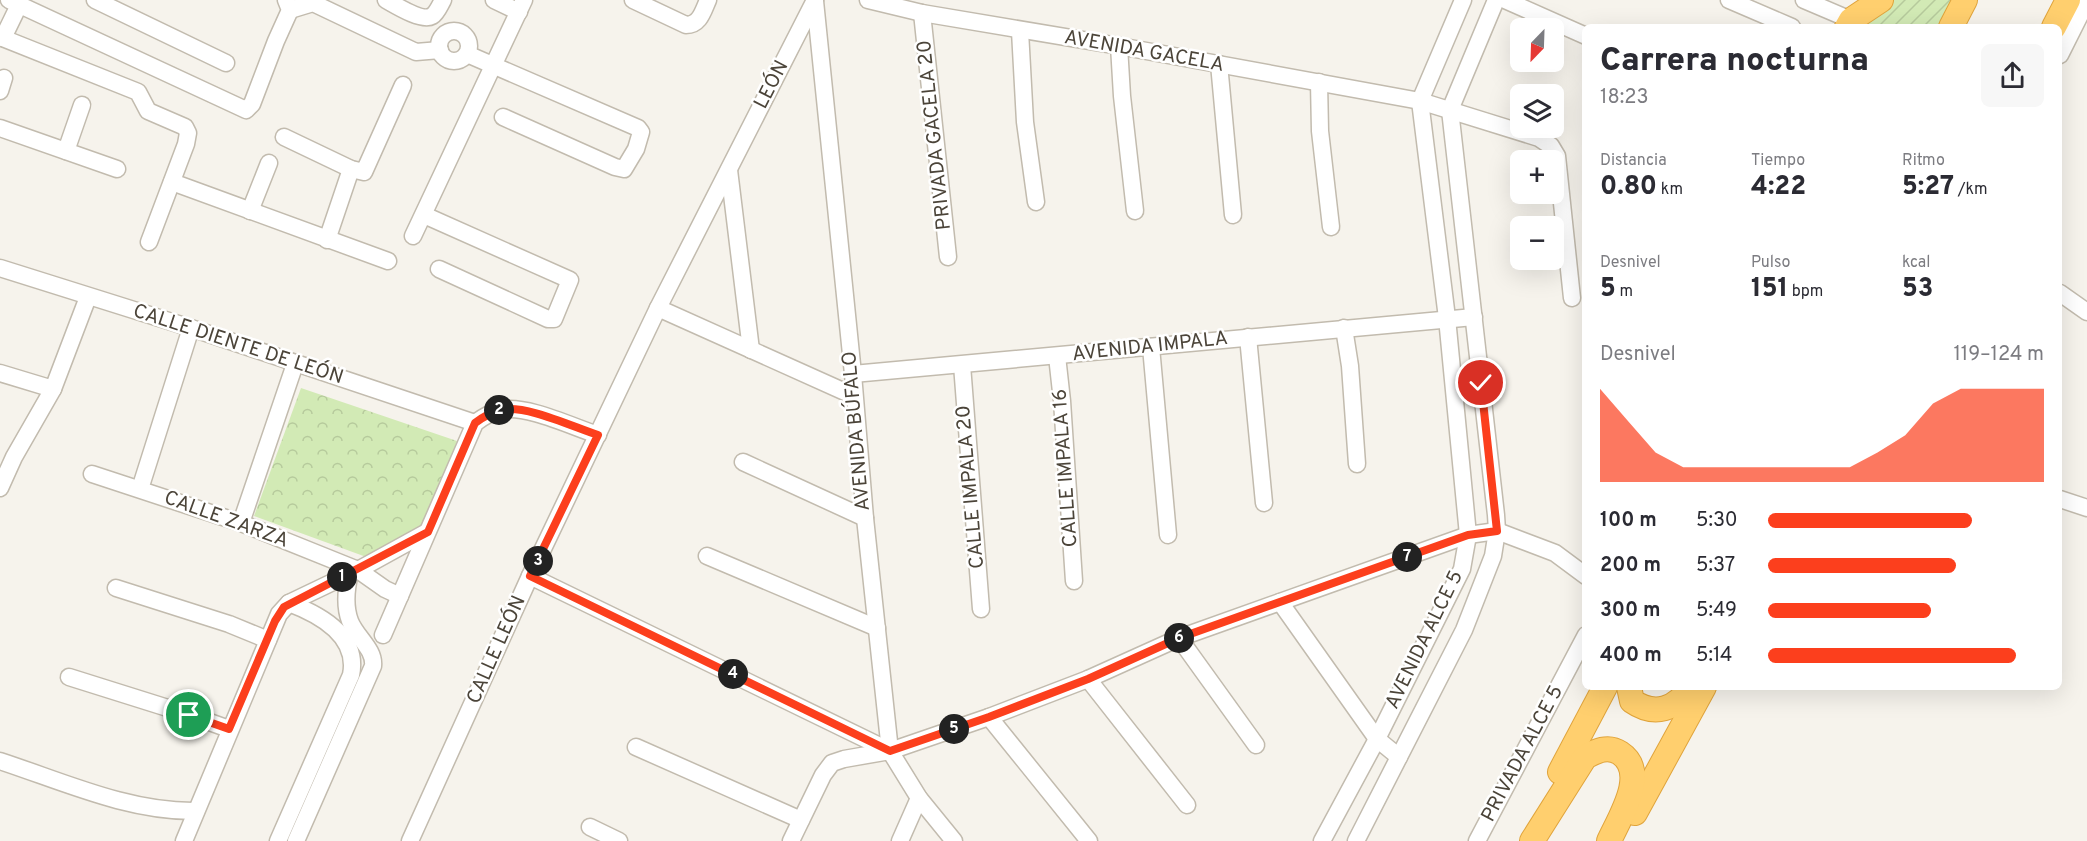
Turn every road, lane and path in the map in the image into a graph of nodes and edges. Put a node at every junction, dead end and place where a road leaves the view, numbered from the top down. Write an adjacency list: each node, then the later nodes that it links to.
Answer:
1 (95, 0): 35 (street)
2 (386, 0): 3 (street)
3 (443, 0)
4 (494, 0): 22 (street)
5 (633, 0): 6 (street)
6 (708, 0)
7 (814, 0): 50 (street, LEÓN); 81 (street, AVENIDA BÚFALO)
8 (868, 0): 23 (street, AVENIDA GACELA)
9 (1463, 0): 40 (street)
10 (1496, 0): 42 (street)
11 (1505, 0): 29 (street)
12 (1729, 0): 20 (street)
13 (1804, 0): 24 (street)
14 (1881, 0): 24 (highway)
15 (1965, 0): 26 (highway)
16 (2067, 0): 27 (highway)
17 (2087, 1): 33 (street)
18 (14, 2): 21 (street); 30 (street)
19 (313, 2): 21 (street); 32 (street)
20 (1747, 3): 25 (street)
21 (288, 5)
22 (521, 6): 37 (street)
23 (922, 13): 28 (street, AVENIDA GACELA); 61 (street, PRIVADA GACELA 20)
24 (1849, 23)
25 (1786, 24)
26 (1953, 24)
27 (2055, 24)
28 (1020, 31): 31 (street, AVENIDA GACELA); 52 (street)
29 (1582, 34)
30 (2, 37): 51 (street)
31 (1119, 46): 36 (street, AVENIDA GACELA); 54 (street)
32 (440, 50): 34 (street); 34 (street)
33 (2062, 51)
34 (467, 54): 37 (street)
35 (226, 63)
36 (1219, 64): 38 (street, AVENIDA GACELA); 56 (street)
37 (492, 65): 43 (street); 55 (street)
38 (1319, 82): 40 (street, AVENIDA GACELA); 57 (street)
39 (403, 85): 49 (street)
40 (1420, 101): 42 (street, AVENIDA GACELA); 71 (street, AVENIDA ALCE 5)
41 (82, 105): 46 (street)
42 (1450, 110): 67 (street, AVENIDA GACELA); 70 (street, AVENIDA ALCE 5)
43 (503, 117)
44 (0, 128): 46 (street)
45 (284, 137): 49 (street)
46 (66, 151): 48 (street)
47 (269, 163): 53 (street)
48 (117, 169)
49 (351, 169): 59 (street)
50 (729, 170): 68 (street, CALLE LEÓN); 76 (street)
51 (172, 182): 53 (street); 60 (street)
52 (1036, 202)
53 (250, 211): 59 (street)
54 (1135, 211)
55 (424, 214): 58 (street); 64 (street)
56 (1233, 215)
57 (1331, 228)
58 (413, 236)
59 (327, 240): 62 (street)
60 (149, 242)
61 (948, 257)
62 (388, 261)
63 (0, 268): 66 (street, CALLE DIENTE DE LEÓN)
64 (439, 269)
65 (2062, 294): 69 (street)
66 (88, 297): 72 (street, CALLE DIENTE DE LEÓN); 82 (street)
67 (1572, 298)
68 (658, 308): 76 (street); 85 (street, CALLE LEÓN)
69 (2087, 312)
70 (1474, 317): 71 (street, AVENIDA IMPALA); 96 (street, AVENIDA ALCE 5)
71 (1447, 318): 73 (street, AVENIDA IMPALA); 99 (street, AVENIDA ALCE 5)
72 (191, 328): 78 (street, CALLE DIENTE DE LEÓN); 90 (street)
73 (1344, 328): 74 (street, AVENIDA IMPALA); 87 (street)
74 (1248, 337): 75 (street, AVENIDA IMPALA); 92 (street)
75 (1151, 347): 77 (street, AVENIDA IMPALA); 98 (street)
76 (751, 350): 83 (street)
77 (1057, 356): 79 (street, AVENIDA IMPALA); 104 (street, CALLE IMPALA 16)
78 (295, 364): 84 (street, CALLE DIENTE DE LEÓN); 95 (street)
79 (962, 365): 81 (street, AVENIDA IMPALA); 109 (street, CALLE IMPALA 20)
80 (0, 373): 82 (street)
81 (853, 374): 83 (street, AVENIDA BÚFALO)
82 (53, 389): 89 (street)
83 (854, 396): 94 (street, AVENIDA BÚFALO)
84 (475, 423): 85 (street); 97 (street)
85 (598, 435): 103 (street, CALLE LEÓN)
86 (743, 462): 94 (street)
87 (1357, 464)
88 (92, 474): 90 (street, CALLE ZARZA)
89 (1, 482)
90 (140, 489): 95 (street, CALLE ZARZA)
91 (2062, 500): 93 (street)
92 (1264, 503)
93 (2087, 508)
94 (865, 518): 110 (street, AVENIDA BÚFALO)
95 (241, 523): 101 (street, CALLE ZARZA)
96 (1497, 531): 99 (street); 102 (street); 129 (street, AVENIDA ALCE 5)
97 (428, 532): 101 (street); 106 (street)
98 (1168, 535)
99 (1468, 535): 107 (street); 124 (street, AVENIDA ALCE 5)
100 (707, 556): 110 (street)
101 (354, 572): 106 (street, CALLE ZARZA); 108 (street); 114 (street)
102 (1582, 573)
103 (530, 576): 128 (street); 139 (street, CALLE LEÓN)
104 (1074, 581)
105 (116, 588): 113 (street)
106 (400, 596): 111 (street)
107 (1280, 602): 112 (street); 124 (street)
108 (289, 603): 113 (street); 114 (street)
109 (981, 609)
110 (877, 628): 128 (street, AVENIDA BÚFALO)
111 (383, 634)
112 (1179, 638): 117 (street); 125 (street)
113 (268, 640): 123 (street)
114 (354, 642): 126 (street)
115 (1582, 643): 147 (street, PRIVADA ALCE 5)
116 (69, 677): 123 (street)
117 (1088, 679): 122 (street); 132 (street)
118 (1603, 690): 148 (highway)
119 (1630, 690): 120 (highway)
120 (1688, 690)
121 (1702, 690): 151 (highway)
122 (989, 717): 128 (street); 144 (street)
123 (229, 729): 133 (street)
124 (1377, 739): 129 (street); 145 (street, AVENIDA ALCE 5)
125 (1256, 745)
126 (329, 746): 137 (street); 138 (street)
127 (636, 747): 134 (street)
128 (890, 751): 131 (street, AVENIDA BÚFALO); 134 (street)
129 (1399, 757): 146 (street, AVENIDA ALCE 5)
130 (0, 761): 133 (street)
131 (919, 798): 142 (street); 143 (street, AVENIDA BÚFALO)
132 (1187, 805)
133 (196, 811): 136 (street)
134 (801, 820): 141 (street)
135 (590, 827): 140 (street)
136 (184, 841)
137 (278, 841)
138 (296, 841)
139 (410, 841)
140 (619, 841)
141 (791, 841)
142 (900, 841)
143 (954, 841)
144 (1089, 841)
145 (1322, 841)
146 (1356, 841)
147 (1477, 841)
148 (1524, 841)
149 (1532, 841): 150 (highway)
150 (1610, 841)
151 (1619, 841)

